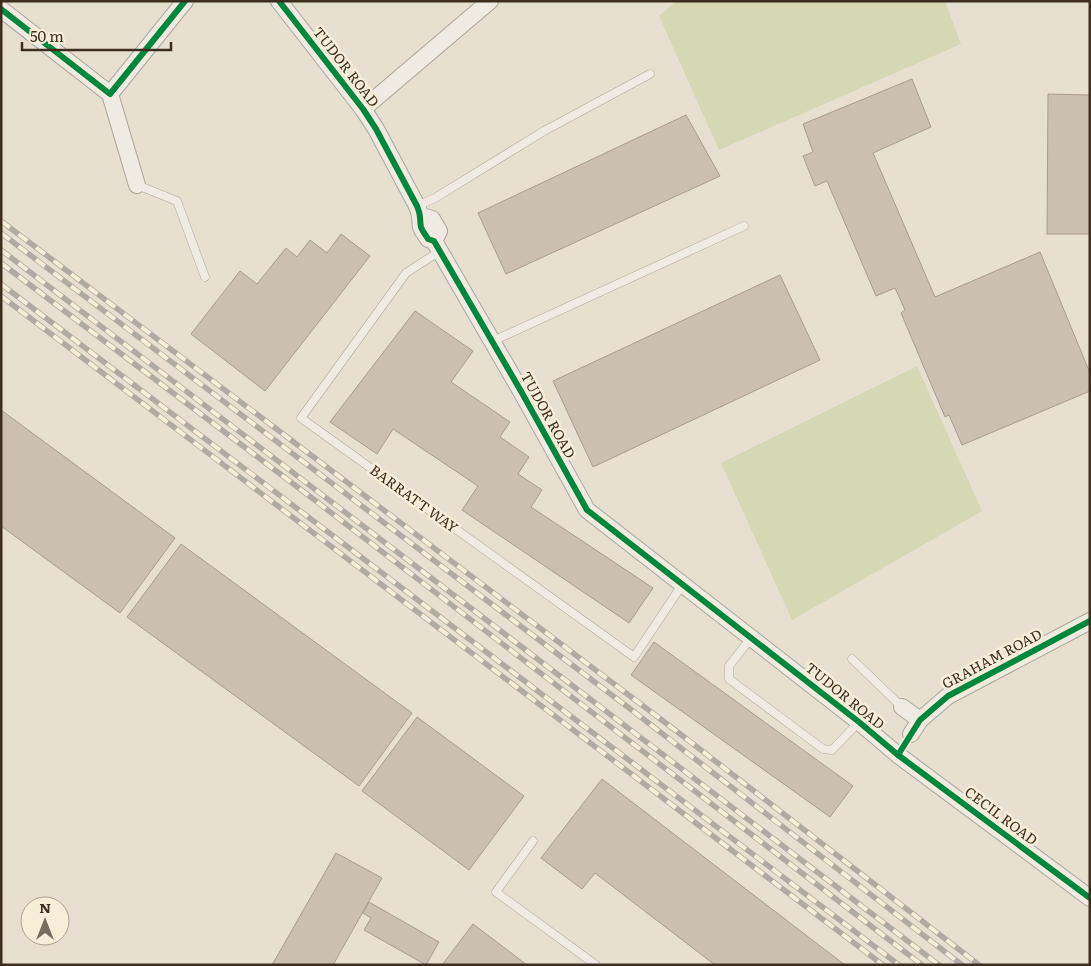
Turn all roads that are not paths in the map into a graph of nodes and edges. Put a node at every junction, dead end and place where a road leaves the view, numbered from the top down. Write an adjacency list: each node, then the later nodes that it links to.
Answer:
1 (185, 1): 6 (street)
2 (279, 1): 7 (street, TUDOR ROAD)
3 (490, 1): 7 (street)
4 (1, 9): 6 (street)
5 (650, 74): 9 (lane)
6 (110, 94): 8 (street)
7 (363, 109): 9 (street, TUDOR ROAD)
8 (137, 184): 12 (lane)
9 (420, 211): 11 (street, TUDOR ROAD)
10 (744, 226): 13 (lane)
11 (437, 246): 13 (street, TUDOR ROAD); 14 (lane, BARRATT WAY)
12 (205, 277)
13 (492, 341): 14 (street, TUDOR ROAD)
14 (682, 585): 16 (street, TUDOR ROAD)
15 (1090, 621): 19 (street, GRAHAM ROAD)
16 (751, 638): 20 (street, TUDOR ROAD); 20 (lane)
17 (852, 659): 18 (lane)
18 (902, 707): 19 (street)
19 (920, 720): 21 (street, GRAHAM ROAD)
20 (859, 722): 22 (street, TUDOR ROAD)
21 (911, 734)
22 (898, 755): 24 (street, CECIL ROAD)
23 (533, 841): 25 (lane)
24 (1090, 898)
25 (592, 964)

